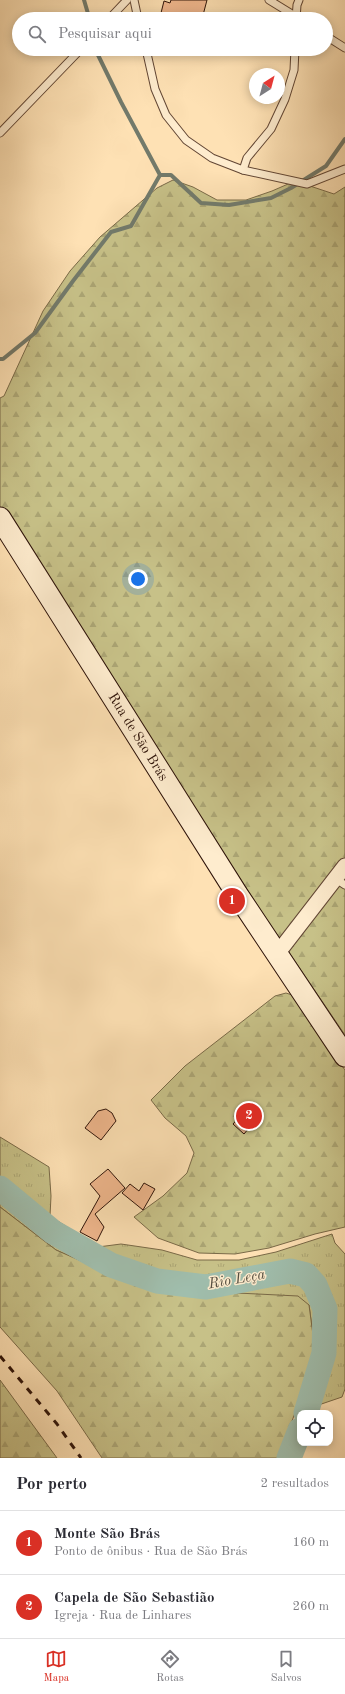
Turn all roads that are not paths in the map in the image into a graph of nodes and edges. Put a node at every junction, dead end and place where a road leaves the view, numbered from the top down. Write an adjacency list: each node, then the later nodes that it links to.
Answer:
1 (127, 0): 5 (lane)
2 (134, 0): 6 (lane)
3 (269, 0): 7 (lane)
4 (299, 0): 8 (lane)
5 (116, 12)
6 (137, 12)
7 (288, 12)
8 (297, 12)
9 (333, 40): 10 (lane)
10 (345, 48)
11 (74, 56): 14 (lane)
12 (148, 56): 16 (lane)
13 (295, 56): 16 (lane)
14 (0, 133)
15 (345, 169): 16 (lane)
16 (243, 170)
17 (0, 518): 20 (main road, Rua de São Brás)
18 (345, 866): 19 (street)
19 (340, 882): 20 (street)
20 (277, 954): 21 (main road, Rua de São Brás)
21 (345, 1056)

